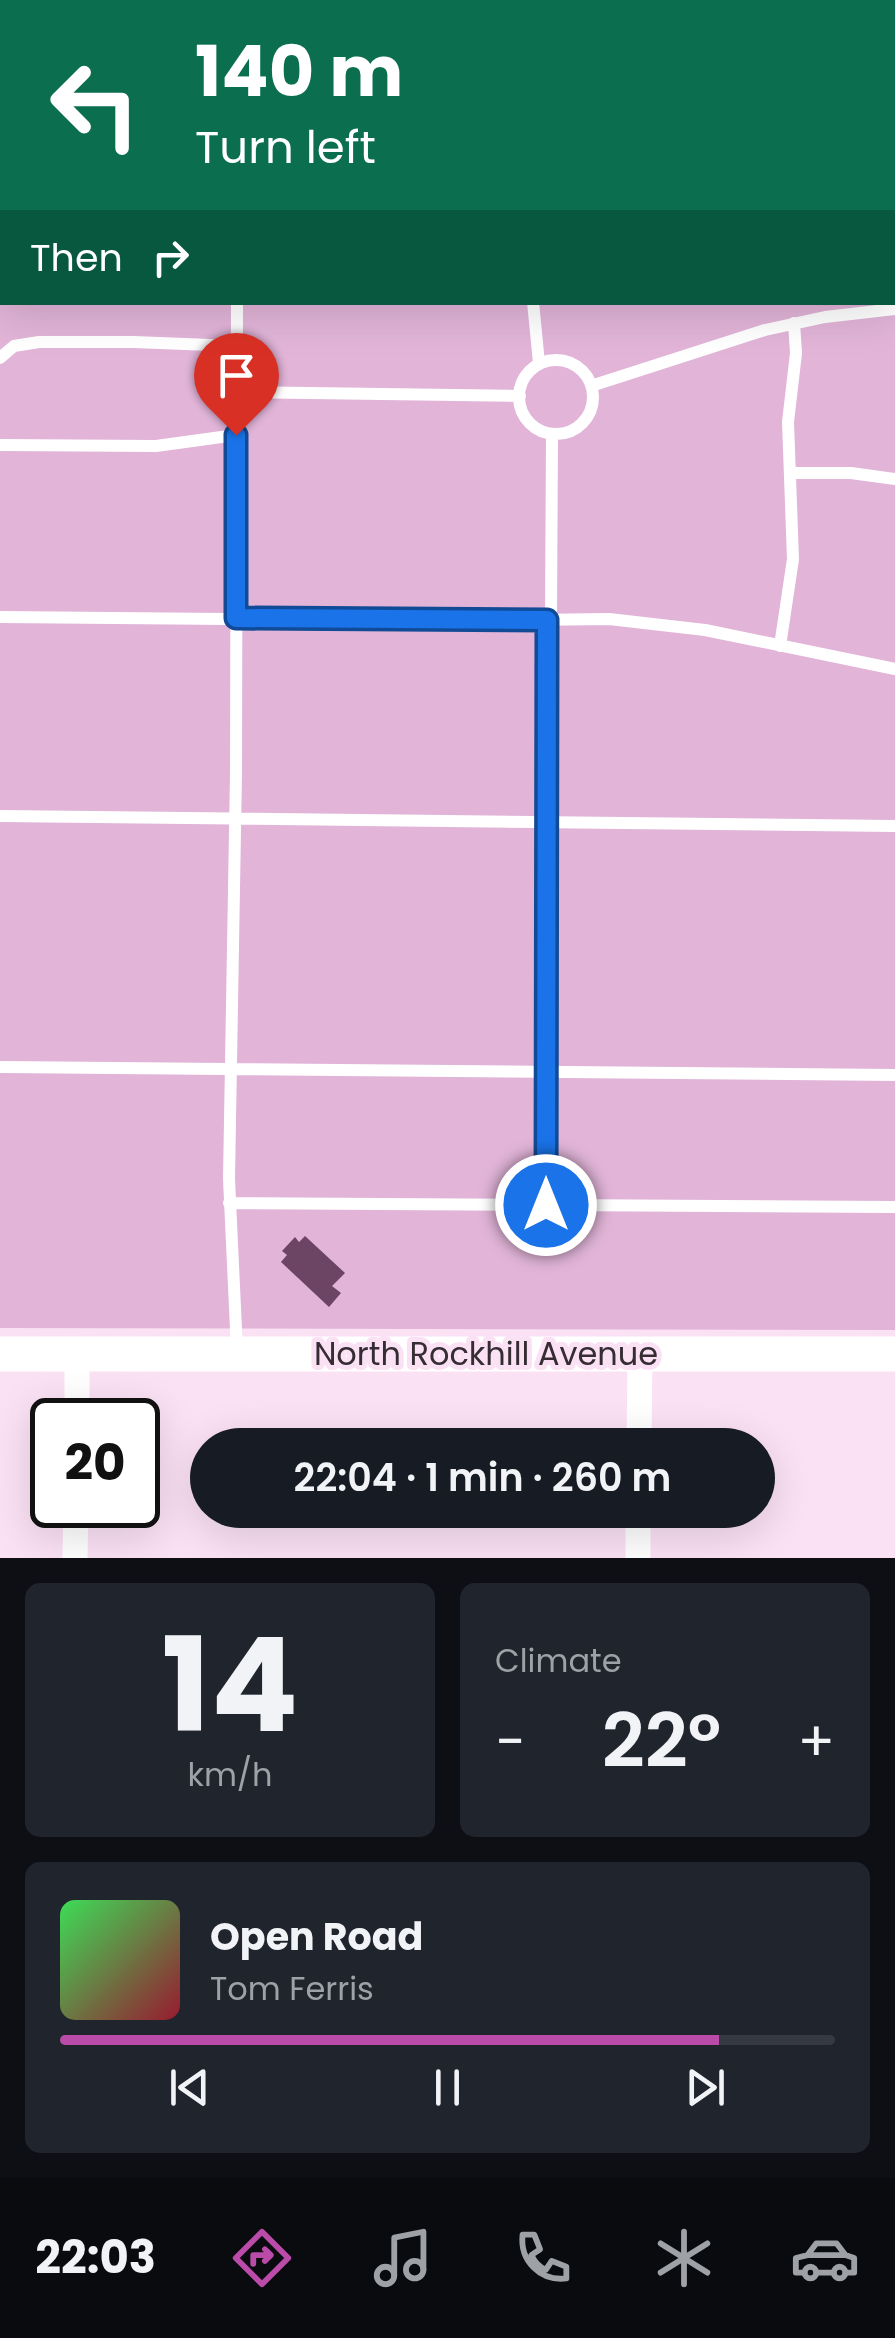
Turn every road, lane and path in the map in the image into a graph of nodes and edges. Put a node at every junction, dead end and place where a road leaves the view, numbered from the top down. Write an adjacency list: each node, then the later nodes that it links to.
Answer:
1 (237, 305): 5 (lane)
2 (533, 305): 7 (lane)
3 (895, 309): 4 (lane)
4 (794, 323): 8 (lane); 14 (lane)
5 (236, 346): 6 (lane); 9 (lane)
6 (0, 358)
7 (539, 364): 8 (lane); 10 (lane)
8 (594, 384): 12 (lane)
9 (236, 392): 10 (lane); 11 (lane)
10 (520, 396): 12 (lane)
11 (236, 435): 13 (lane); 17 (lane)
12 (552, 435): 18 (lane)
13 (0, 445)
14 (792, 473): 15 (lane); 19 (lane)
15 (895, 478)
16 (0, 617): 17 (lane)
17 (236, 618): 18 (lane); 22 (lane)
18 (549, 620): 19 (lane); 23 (lane)
19 (780, 646): 20 (lane)
20 (895, 669)
21 (0, 816): 22 (lane)
22 (236, 820): 23 (lane); 26 (lane)
23 (548, 822): 24 (lane); 27 (lane)
24 (895, 826)
25 (0, 1067): 26 (lane)
26 (231, 1069): 27 (lane); 29 (lane)
27 (546, 1071): 28 (lane); 30 (lane)
28 (895, 1075)
29 (229, 1203): 30 (lane); 32 (lane)
30 (546, 1205): 31 (lane)
31 (895, 1207)
32 (237, 1353): 33 (street, North Rockhill Avenue); 35 (street, North Rockhill Avenue)
33 (640, 1353): 36 (street, North Rockhill Avenue); 38 (street)
34 (0, 1354): 35 (street, North Rockhill Avenue)
35 (77, 1354): 37 (street)
36 (895, 1354)
37 (77, 1398)
38 (639, 1428)
39 (76, 1528): 41 (street)
40 (638, 1528): 42 (street)
41 (75, 1558)
42 (638, 1558)

